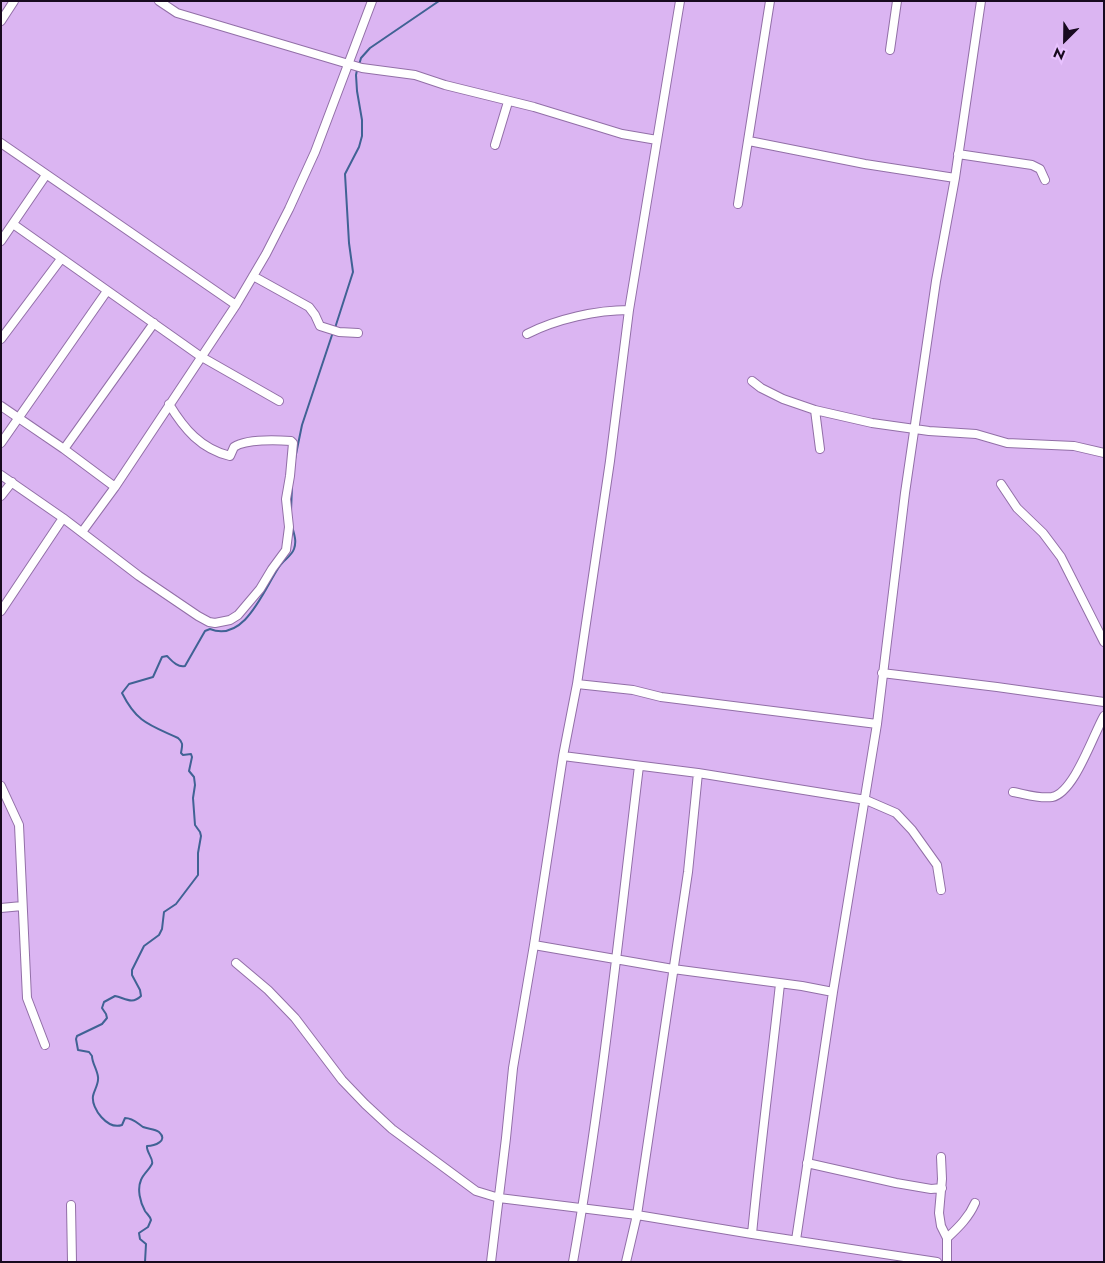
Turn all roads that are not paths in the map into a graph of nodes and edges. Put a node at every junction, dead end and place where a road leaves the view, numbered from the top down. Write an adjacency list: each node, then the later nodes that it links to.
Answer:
1 (14, 1): 8 (street)
2 (159, 1): 10 (street)
3 (372, 1): 10 (street)
4 (680, 1): 12 (street)
5 (770, 1): 13 (street)
6 (897, 1): 9 (street)
7 (981, 1): 16 (street)
8 (1, 21)
9 (890, 50)
10 (350, 64): 11 (street); 24 (street)
11 (508, 102): 12 (street); 15 (street)
12 (657, 140): 27 (street)
13 (748, 141): 18 (street); 20 (street)
14 (1, 143): 17 (street)
15 (495, 145)
16 (958, 154): 18 (street); 19 (street)
17 (46, 174): 21 (street); 26 (street)
18 (955, 178): 39 (street)
19 (1045, 180)
20 (738, 204)
21 (13, 224): 22 (street); 23 (street)
22 (1, 241)
23 (61, 259): 25 (street); 31 (street)
24 (252, 276): 26 (street); 29 (street)
25 (107, 291): 28 (street); 38 (street)
26 (236, 305): 32 (street)
27 (630, 310): 30 (street); 54 (street)
28 (154, 324): 32 (street); 41 (street)
29 (358, 333)
30 (527, 334)
31 (1, 339)
32 (200, 356): 34 (street); 35 (street)
33 (752, 381): 37 (street)
34 (280, 401)
35 (169, 404): 47 (street); 50 (street)
36 (1, 406): 38 (street)
37 (815, 410): 39 (street); 42 (street)
38 (19, 418): 40 (street); 41 (street)
39 (914, 428): 43 (street); 53 (street)
40 (1, 443)
41 (64, 449): 47 (street)
42 (820, 449)
43 (1104, 453)
44 (1, 475): 45 (street)
45 (12, 482): 48 (street); 49 (street)
46 (1001, 484): 52 (street)
47 (115, 487): 50 (street)
48 (1, 496)
49 (63, 518): 50 (street); 51 (street)
50 (82, 532)
51 (1, 611)
52 (1104, 642)
53 (882, 673): 55 (street); 57 (street)
54 (577, 684): 57 (street); 58 (street)
55 (1104, 702)
56 (1104, 716): 62 (street)
57 (877, 724): 63 (street)
58 (563, 756): 59 (street); 67 (street)
59 (639, 766): 60 (street); 68 (street)
60 (698, 773): 63 (street); 70 (street)
61 (1, 786): 65 (street)
62 (1013, 792)
63 (866, 800): 64 (street); 72 (street)
64 (941, 890)
65 (22, 906): 66 (street); 73 (street)
66 (1, 908)
67 (534, 944): 68 (street); 77 (street)
68 (616, 960): 70 (street); 80 (street)
69 (236, 962): 77 (street)
70 (673, 969): 71 (street); 81 (street)
71 (780, 984): 72 (street); 82 (street)
72 (833, 992): 75 (street)
73 (45, 1045)
74 (941, 1157): 76 (street)
75 (808, 1163): 76 (street); 84 (street)
76 (942, 1188): 83 (street)
77 (499, 1198): 80 (street); 86 (street)
78 (975, 1203): 83 (street)
79 (71, 1205): 85 (street)
80 (582, 1207): 81 (street); 87 (street)
81 (637, 1215): 82 (street); 88 (street)
82 (752, 1234): 84 (street)
83 (947, 1238): 90 (street)
84 (796, 1240): 89 (street)
85 (72, 1262)
86 (491, 1262)
87 (573, 1262)
88 (626, 1262)
89 (937, 1262)
90 (947, 1262)

